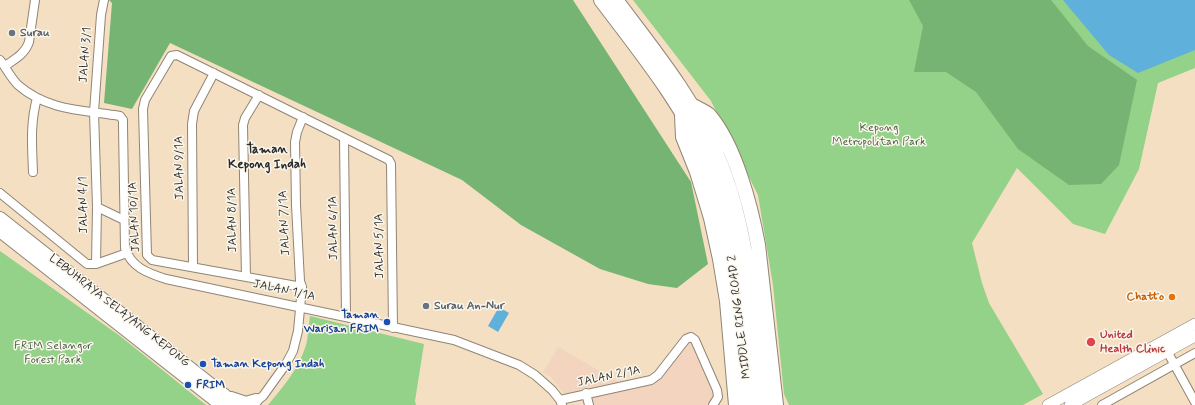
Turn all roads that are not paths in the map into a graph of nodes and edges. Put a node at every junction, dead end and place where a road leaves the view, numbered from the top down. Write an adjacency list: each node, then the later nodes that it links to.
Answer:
1 (35, 0): 5 (street)
2 (104, 0): 10 (street, JALAN 3/1)
3 (601, 0): 9 (highway, MIDDLE RING ROAD 2)
4 (616, 0): 9 (highway, MIDDLE RING ROAD 2)
5 (2, 63): 8 (street)
6 (214, 73): 7 (street); 22 (street, JALAN 9/1A); 22 (street, JALAN 10/1A)
7 (259, 95): 11 (street); 23 (street, JALAN 8/1A)
8 (37, 98): 10 (street); 13 (street)
9 (686, 109): 15 (highway, MIDDLE RING ROAD 2); 33 (highway); 35 (highway)
10 (94, 112): 16 (street, JALAN 4/1); 18 (street)
11 (304, 117): 12 (street); 24 (street, JALAN 7/1A)
12 (344, 138): 26 (street, JALAN 6/1A); 28 (street, JALAN 5/1A)
13 (33, 172)
14 (0, 192): 21 (street)
15 (728, 203): 45 (highway, MIDDLE RING ROAD 2); 46 (highway, MIDDLE RING ROAD 2)
16 (97, 207): 18 (street); 21 (street, JALAN 4/1)
17 (0, 218): 36 (main road, LEBUHRAYA SELAYANG KEPONG)
18 (124, 220): 20 (street)
19 (0, 231): 36 (main road, LEBUHRAYA SELAYANG KEPONG)
20 (127, 253): 21 (street); 25 (street, JALAN 1/1A)
21 (96, 264)
22 (193, 267): 23 (street, JALAN 10/1A)
23 (246, 277): 24 (street, JALAN 10/1A)
24 (300, 284): 25 (street, JALAN 7/1A)
25 (300, 306): 26 (street, JALAN 1/1A); 39 (street, JALAN 7/1A)
26 (346, 317): 28 (street, JALAN 1/1A)
27 (1195, 324): 48 (street)
28 (393, 328): 37 (street, JALAN 1/1A)
29 (1195, 336): 30 (street)
30 (1167, 351): 32 (street); 49 (street)
31 (1195, 353): 32 (street)
32 (1174, 364): 38 (street); 50 (street)
33 (735, 377): 43 (main road); 44 (highway)
34 (586, 394): 37 (street, JALAN 2/1A); 41 (street); 42 (street, JALAN 2/1A)
35 (775, 398): 47 (street)
36 (223, 400): 39 (main road); 40 (main road, LEBUHRAYA SELAYANG KEPONG)
37 (561, 402)
38 (1195, 402)
39 (260, 403)
40 (237, 405)
41 (589, 405)
42 (713, 405)
43 (730, 405)
44 (736, 405)
45 (750, 405)
46 (762, 405)
47 (783, 405)
48 (1048, 405)
49 (1070, 405)
50 (1102, 405)

